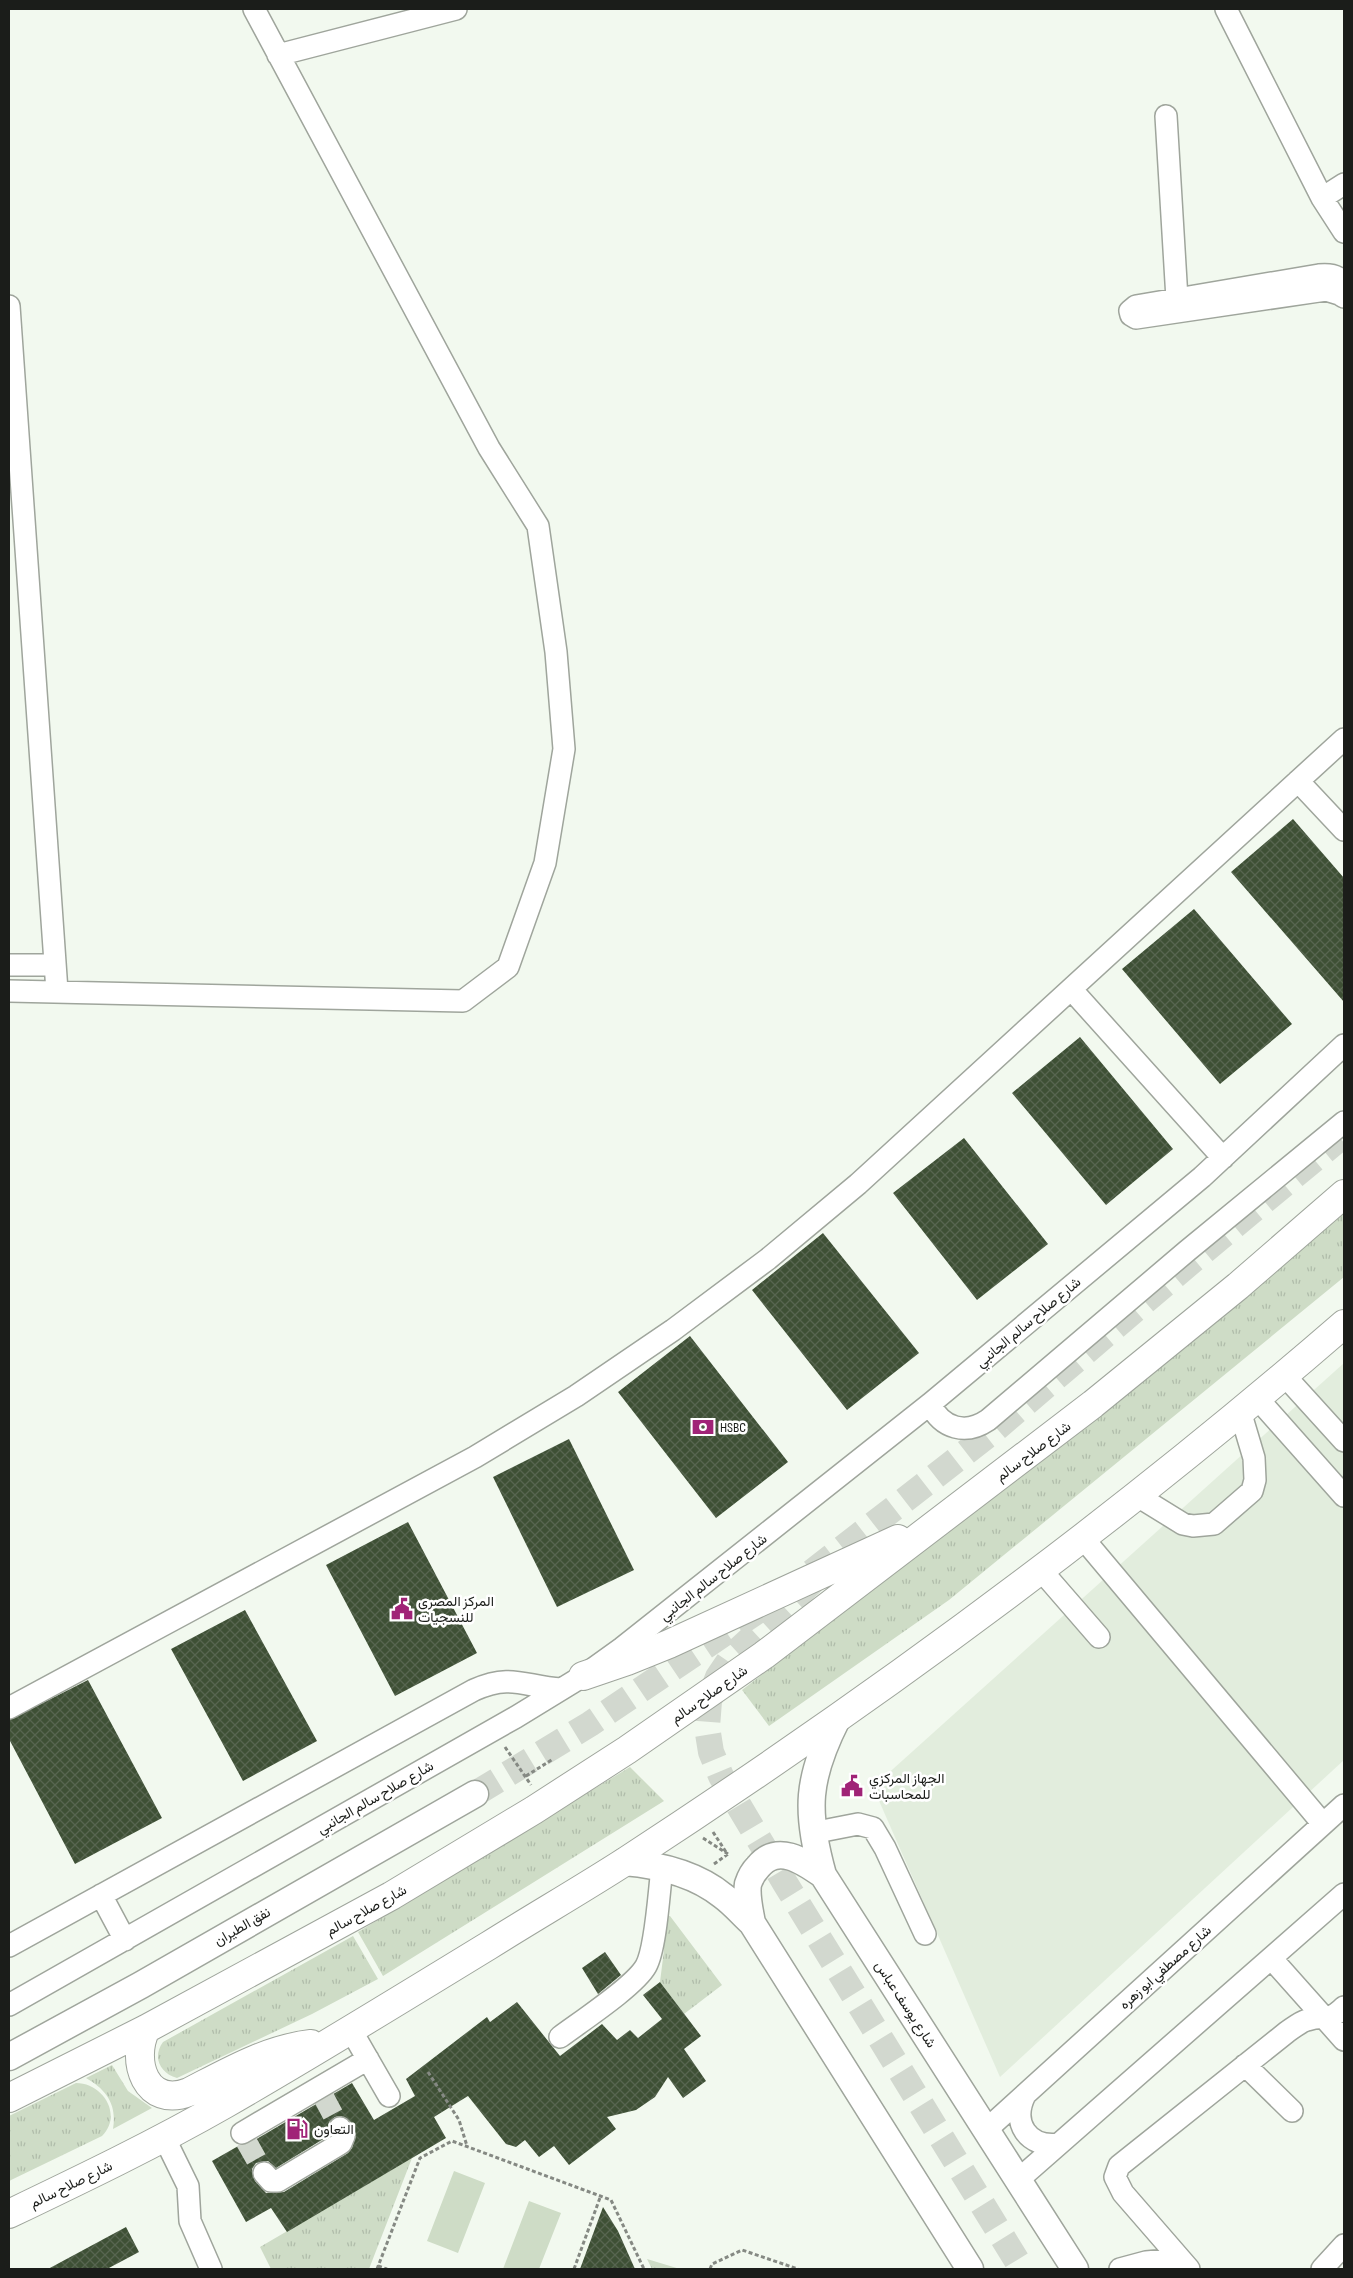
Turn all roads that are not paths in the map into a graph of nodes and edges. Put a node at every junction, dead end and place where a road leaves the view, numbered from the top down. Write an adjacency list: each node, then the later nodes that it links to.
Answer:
1 (254, 9): 4 (street)
2 (456, 9): 4 (street)
3 (1226, 9): 7 (street)
4 (278, 55): 20 (street)
5 (1166, 116): 11 (street)
6 (1344, 184): 7 (street)
7 (1322, 198): 8 (street)
8 (1344, 232)
9 (1344, 282): 11 (street)
10 (1344, 297): 11 (street)
11 (1177, 299)
12 (9, 306): 17 (street)
13 (1344, 739): 14 (street)
14 (1298, 781): 15 (street); 18 (street)
15 (1344, 830)
16 (9, 965): 17 (street)
17 (55, 965): 20 (street)
18 (1071, 989): 23 (street); 38 (street)
19 (9, 991): 20 (street)
20 (57, 991)
21 (1344, 1044): 23 (street, شارع صلاح سالم الجانبي)
22 (1344, 1122): 27 (street)
23 (1223, 1158): 27 (street, شارع صلاح سالم الجانبي)
24 (1344, 1194): 32 (highway, شارع صلاح سالم)
25 (1344, 1324): 26 (highway, شارع صلاح سالم)
26 (1285, 1376): 28 (highway, شارع صلاح سالم); 29 (street)
27 (930, 1404): 36 (street, شارع صلاح سالم الجانبي)
28 (1249, 1404): 30 (highway, شارع صلاح سالم); 30 (street); 31 (street)
29 (1344, 1441)
30 (1136, 1495): 33 (highway, شارع صلاح سالم)
31 (1344, 1496)
32 (944, 1517): 36 (highway); 56 (highway, شارع صلاح سالم)
33 (1082, 1537): 34 (highway, شارع صلاح سالم); 41 (street)
34 (1040, 1569): 35 (street); 39 (highway, شارع صلاح سالم)
35 (1099, 1637)
36 (572, 1682): 47 (street); 50 (street, شارع صلاح سالم الجانبي)
37 (1234, 1696): 41 (street)
38 (9, 1708)
39 (837, 1719): 42 (main road, شارع يوسف عباس); 43 (highway, شارع صلاح سالم)
40 (475, 1794): 60 (main road, نفق الطيران)
41 (1334, 1814): 63 (street, شارع مصطفي ابو زهره)
42 (812, 1833): 45 (main road, شارع يوسف عباس); 49 (street)
43 (624, 1862): 44 (main road); 57 (highway, شارع صلاح سالم)
44 (662, 1868): 48 (main road); 58 (street)
45 (823, 1874): 48 (main road); 69 (main road, شارع يوسف عباس)
46 (1344, 1894): 52 (street)
47 (101, 1895): 50 (street); 51 (street)
48 (752, 1923): 78 (main road)
49 (925, 1934)
50 (125, 1940): 53 (street, شارع صلاح سالم الجانبي)
51 (9, 1946)
52 (1271, 1958): 55 (street); 71 (street)
53 (9, 2005)
54 (1344, 2008): 55 (street)
55 (1326, 2019): 59 (street); 62 (street)
56 (146, 2028): 57 (highway); 65 (highway, شارع صلاح سالم)
57 (339, 2036): 61 (street); 66 (highway, شارع صلاح سالم)
58 (560, 2038)
59 (1344, 2040)
60 (9, 2057)
61 (368, 2059): 64 (street); 66 (street)
62 (1245, 2065): 67 (street); 76 (street)
63 (1025, 2095): 69 (street, شارع مصطفي ابو زهره); 71 (street)
64 (389, 2096)
65 (9, 2098)
66 (225, 2104): 70 (highway, شارع صلاح سالم)
67 (1292, 2111)
68 (340, 2128): 72 (street)
69 (986, 2130): 73 (main road, شارع يوسف عباس)
70 (164, 2137): 74 (highway, شارع صلاح سالم); 77 (street)
71 (1059, 2144): 73 (street)
72 (264, 2173)
73 (1018, 2180): 79 (main road, شارع يوسف عباس)
74 (9, 2214)
75 (1344, 2245): 81 (street)
76 (1185, 2264): 80 (street)
77 (211, 2269)
78 (970, 2269)
79 (1075, 2269)
80 (1120, 2269)
81 (1322, 2269)

